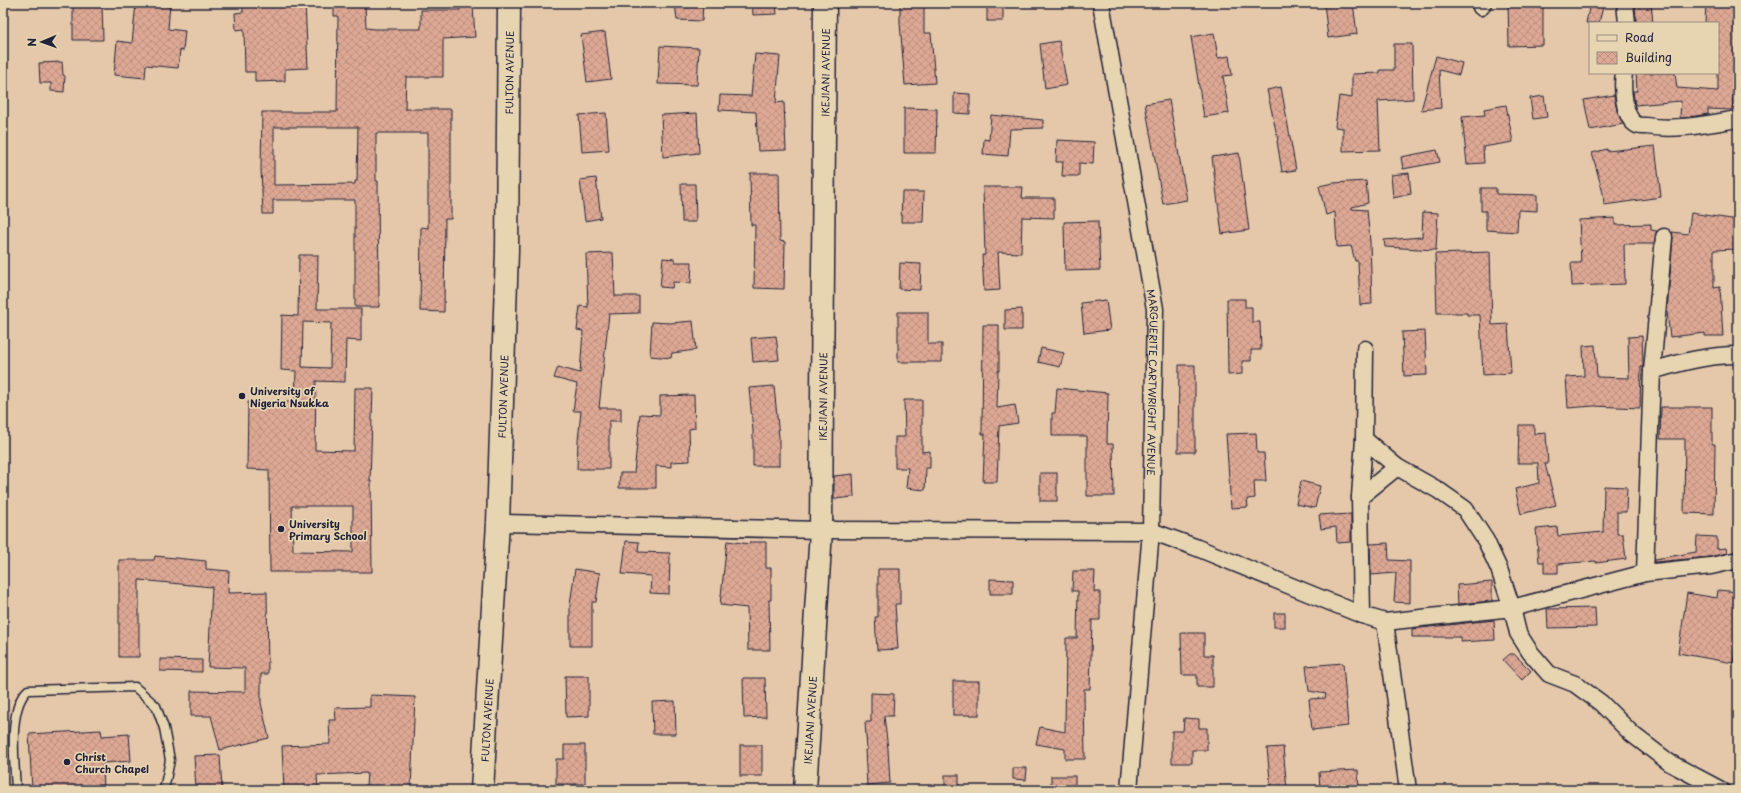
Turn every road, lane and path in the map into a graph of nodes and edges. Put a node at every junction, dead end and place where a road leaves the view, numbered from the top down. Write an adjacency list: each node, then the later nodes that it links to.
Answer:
1 (509, 3): 15 (street, FULTON AVENUE)
2 (824, 3): 16 (street, IKEJIANI AVENUE)
3 (1101, 3): 17 (street, MARGUERITE CARTWRIGHT AVENUE)
4 (1626, 3): 5 (street)
5 (1627, 22)
6 (1624, 74): 7 (street)
7 (1738, 119)
8 (1664, 237): 11 (street)
9 (1365, 349): 12 (street)
10 (1738, 355): 11 (street)
11 (1652, 371): 19 (street)
12 (1364, 439): 13 (street); 14 (street)
13 (1396, 467): 14 (street); 20 (street)
14 (1360, 497): 21 (street)
15 (498, 523): 16 (street); 25 (street, FULTON AVENUE)
16 (821, 530): 17 (street); 26 (street, IKEJIANI AVENUE)
17 (1151, 531): 21 (street); 27 (street, MARGUERITE CARTWRIGHT AVENUE)
18 (1738, 560): 19 (street)
19 (1645, 573): 20 (street)
20 (1512, 608): 22 (street); 29 (street)
21 (1362, 615): 22 (street)
22 (1385, 622): 28 (street)
23 (16, 790): 24 (lane)
24 (164, 790)
25 (482, 790)
26 (804, 790)
27 (1129, 790)
28 (1408, 790)
29 (1721, 790)

